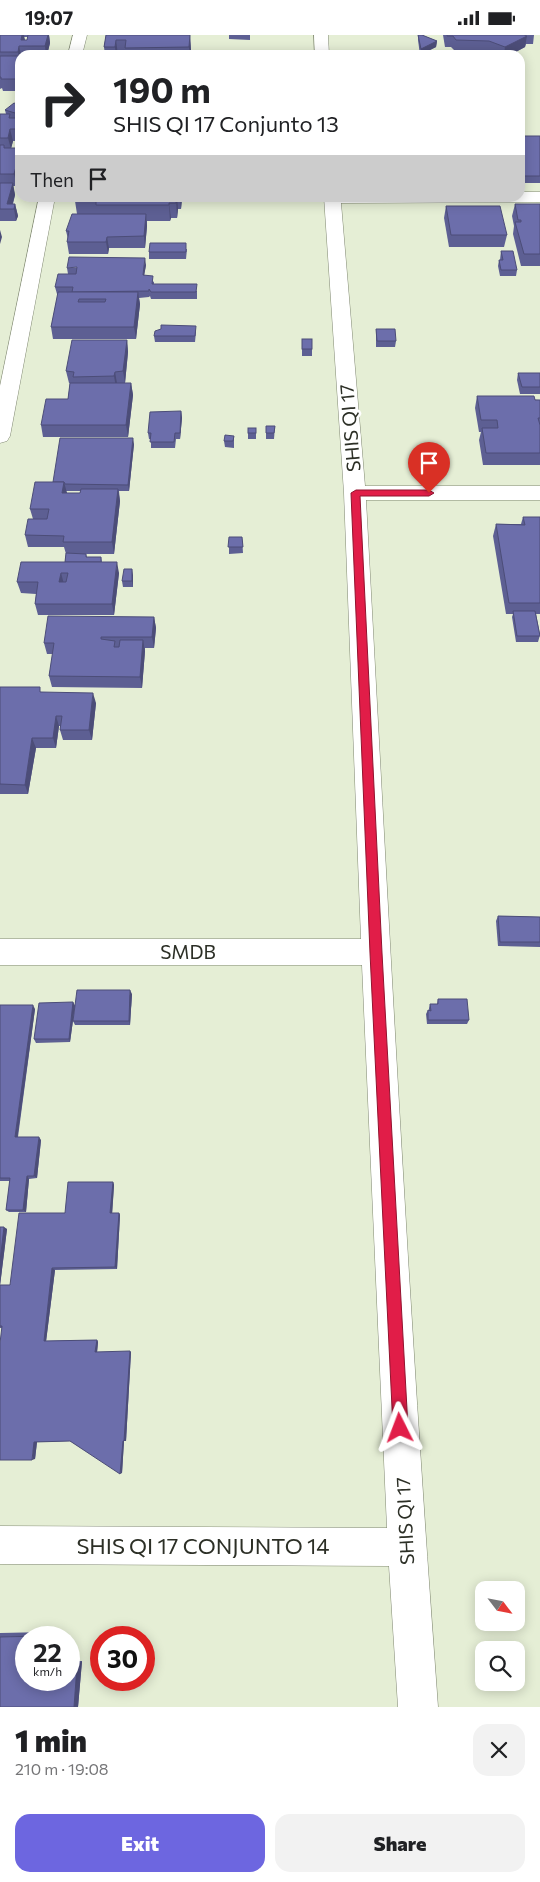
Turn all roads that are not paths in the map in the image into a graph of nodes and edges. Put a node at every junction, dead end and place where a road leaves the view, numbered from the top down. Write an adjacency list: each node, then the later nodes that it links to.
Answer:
1 (80, 35): 3 (street)
2 (321, 35): 4 (street)
3 (76, 50)
4 (322, 50)
5 (525, 197): 6 (street)
6 (540, 197)
7 (45, 202): 9 (street)
8 (332, 202): 10 (street, SHIS QI 17)
9 (0, 436)
10 (356, 493): 11 (street); 13 (street, SHIS QI 17)
11 (540, 493)
12 (0, 952): 13 (street, SMDB)
13 (376, 953): 15 (street, SHIS QI 17)
14 (0, 1545): 15 (street, SHIS QI 17 CONJUNTO 14)
15 (406, 1547): 16 (street, SHIS QI 17)
16 (418, 1707)

